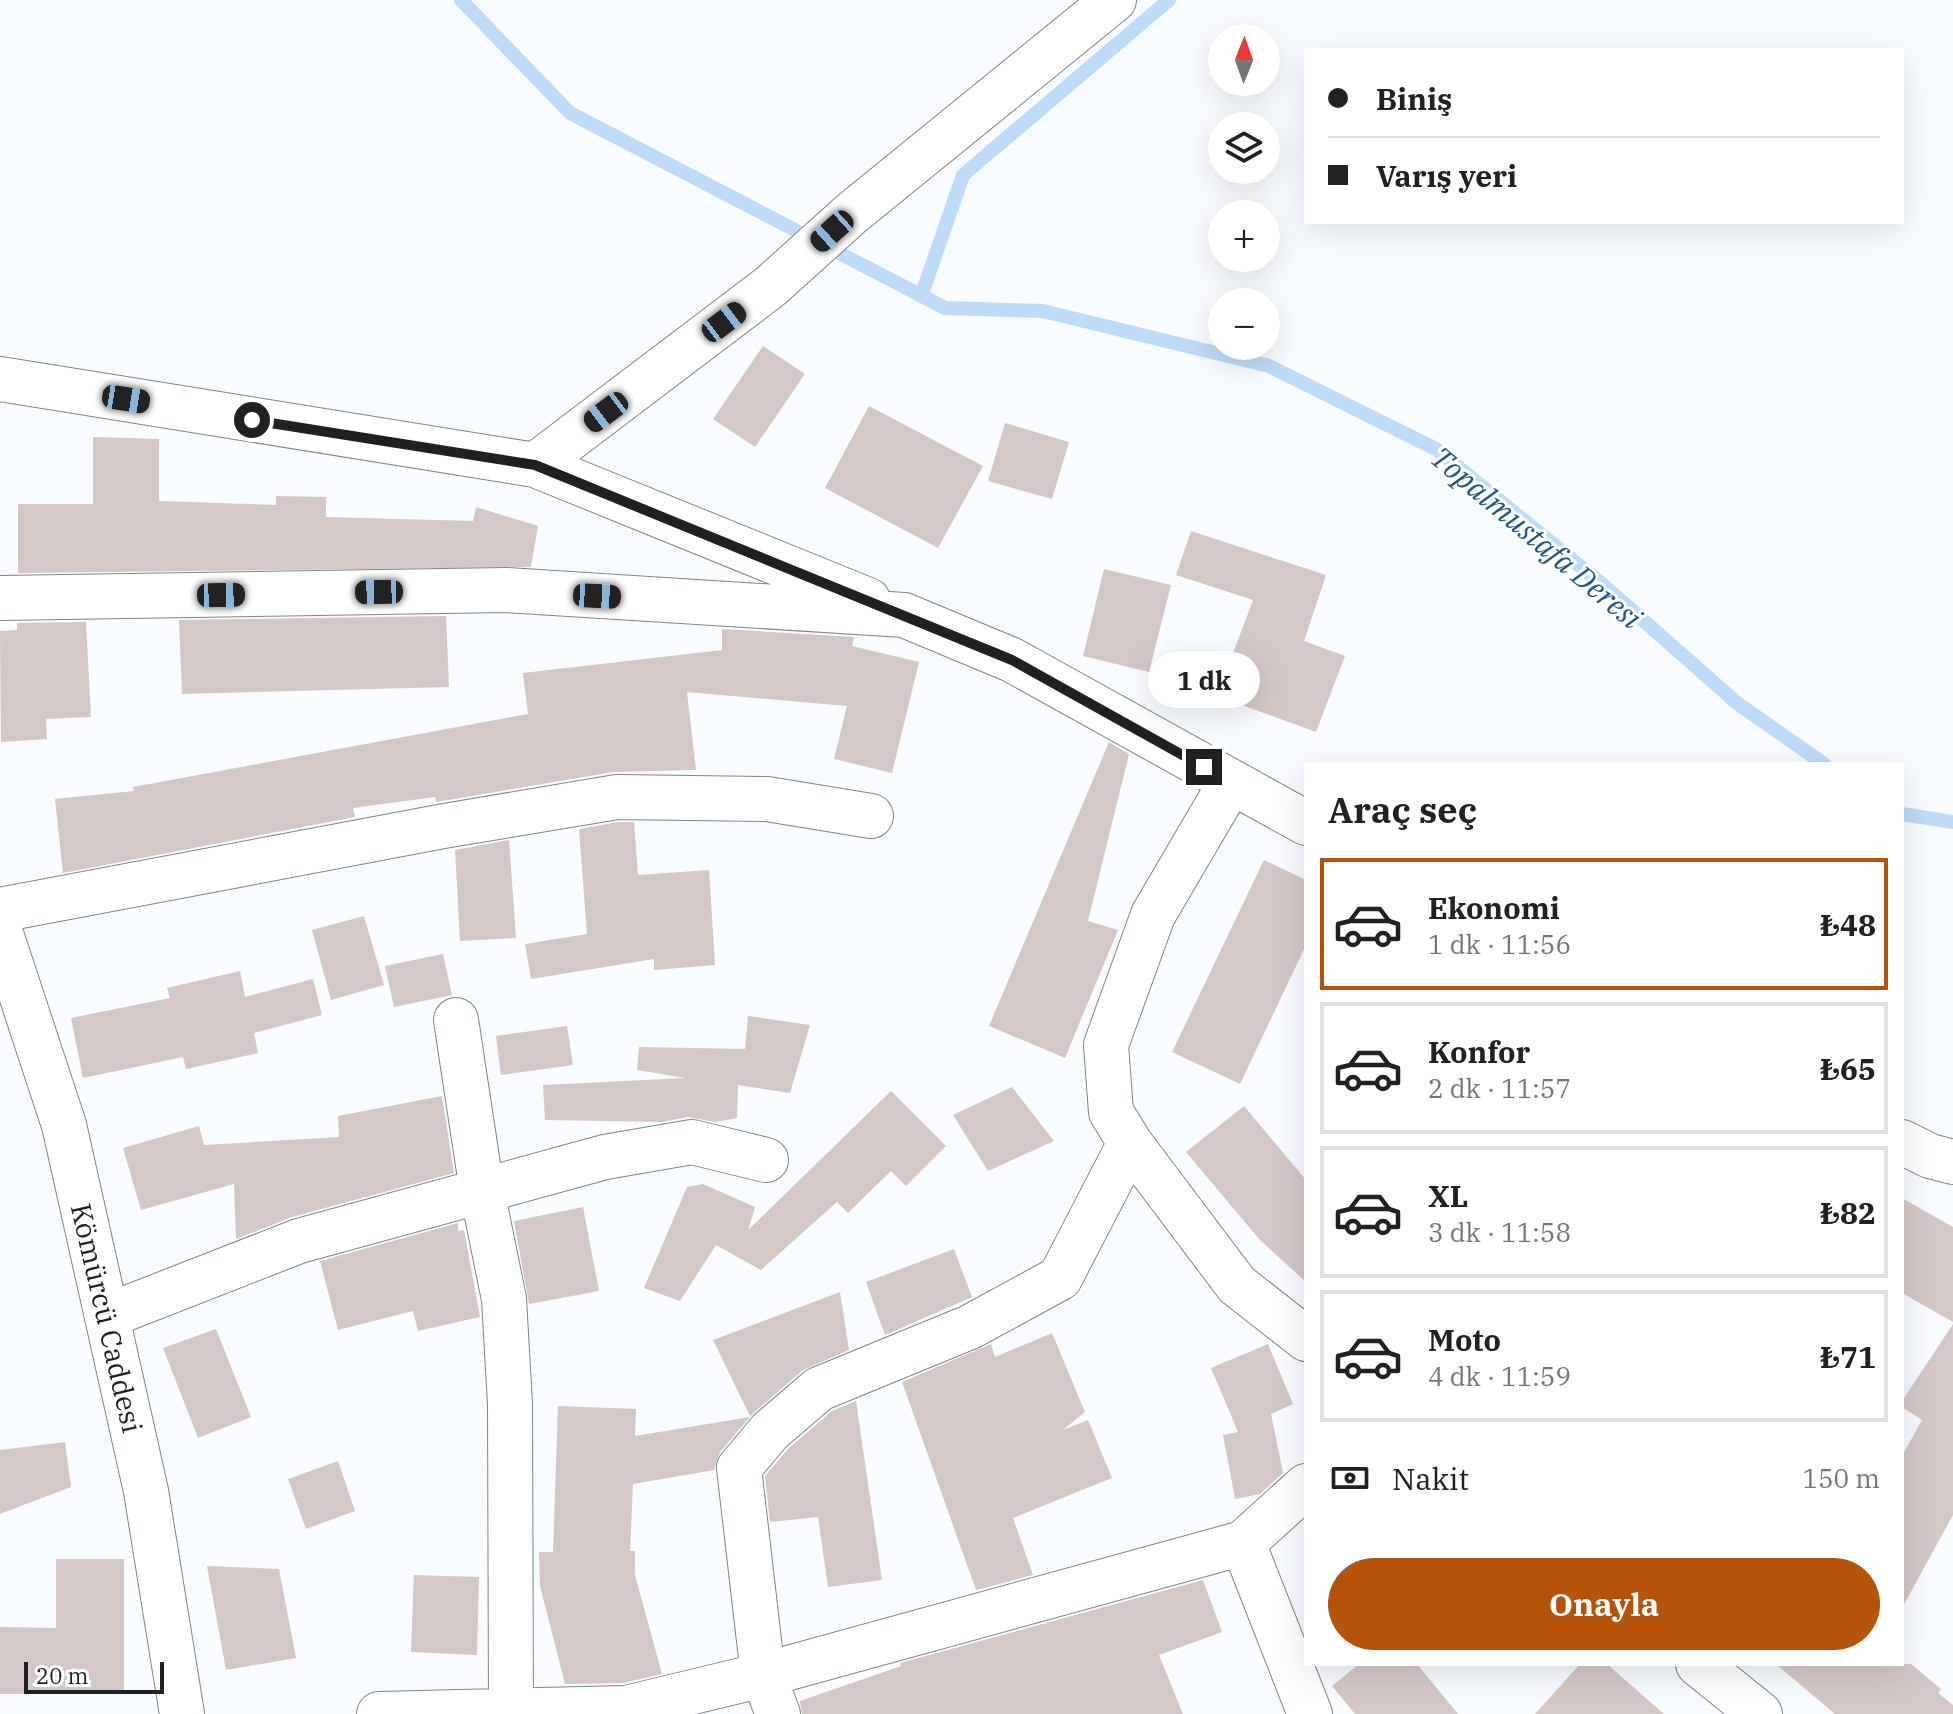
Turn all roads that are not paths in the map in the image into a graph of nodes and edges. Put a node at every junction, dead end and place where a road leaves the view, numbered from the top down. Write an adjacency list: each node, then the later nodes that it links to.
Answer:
1 (1114, 0): 3 (street)
2 (0, 379): 3 (street)
3 (535, 465): 5 (street)
4 (0, 598): 5 (street)
5 (904, 615): 6 (street)
6 (1231, 782): 8 (street); 12 (street)
7 (871, 816): 9 (street)
8 (1304, 822)
9 (0, 910)
10 (0, 931): 17 (street, Kömürcü Caddesi)
11 (456, 1020): 16 (street)
12 (1130, 1143): 18 (street); 22 (street)
13 (1904, 1143): 15 (street)
14 (766, 1160): 16 (street)
15 (1953, 1162)
16 (482, 1191): 17 (street); 23 (street)
17 (107, 1316): 24 (street, Kömürcü Caddesi)
18 (1304, 1337)
19 (1304, 1488): 20 (street)
20 (1243, 1543): 22 (street); 26 (street)
21 (1700, 1666): 27 (street)
22 (770, 1695): 23 (street)
23 (511, 1711): 25 (street)
24 (182, 1714)
25 (379, 1714)
26 (1310, 1714)
27 (1760, 1714)

